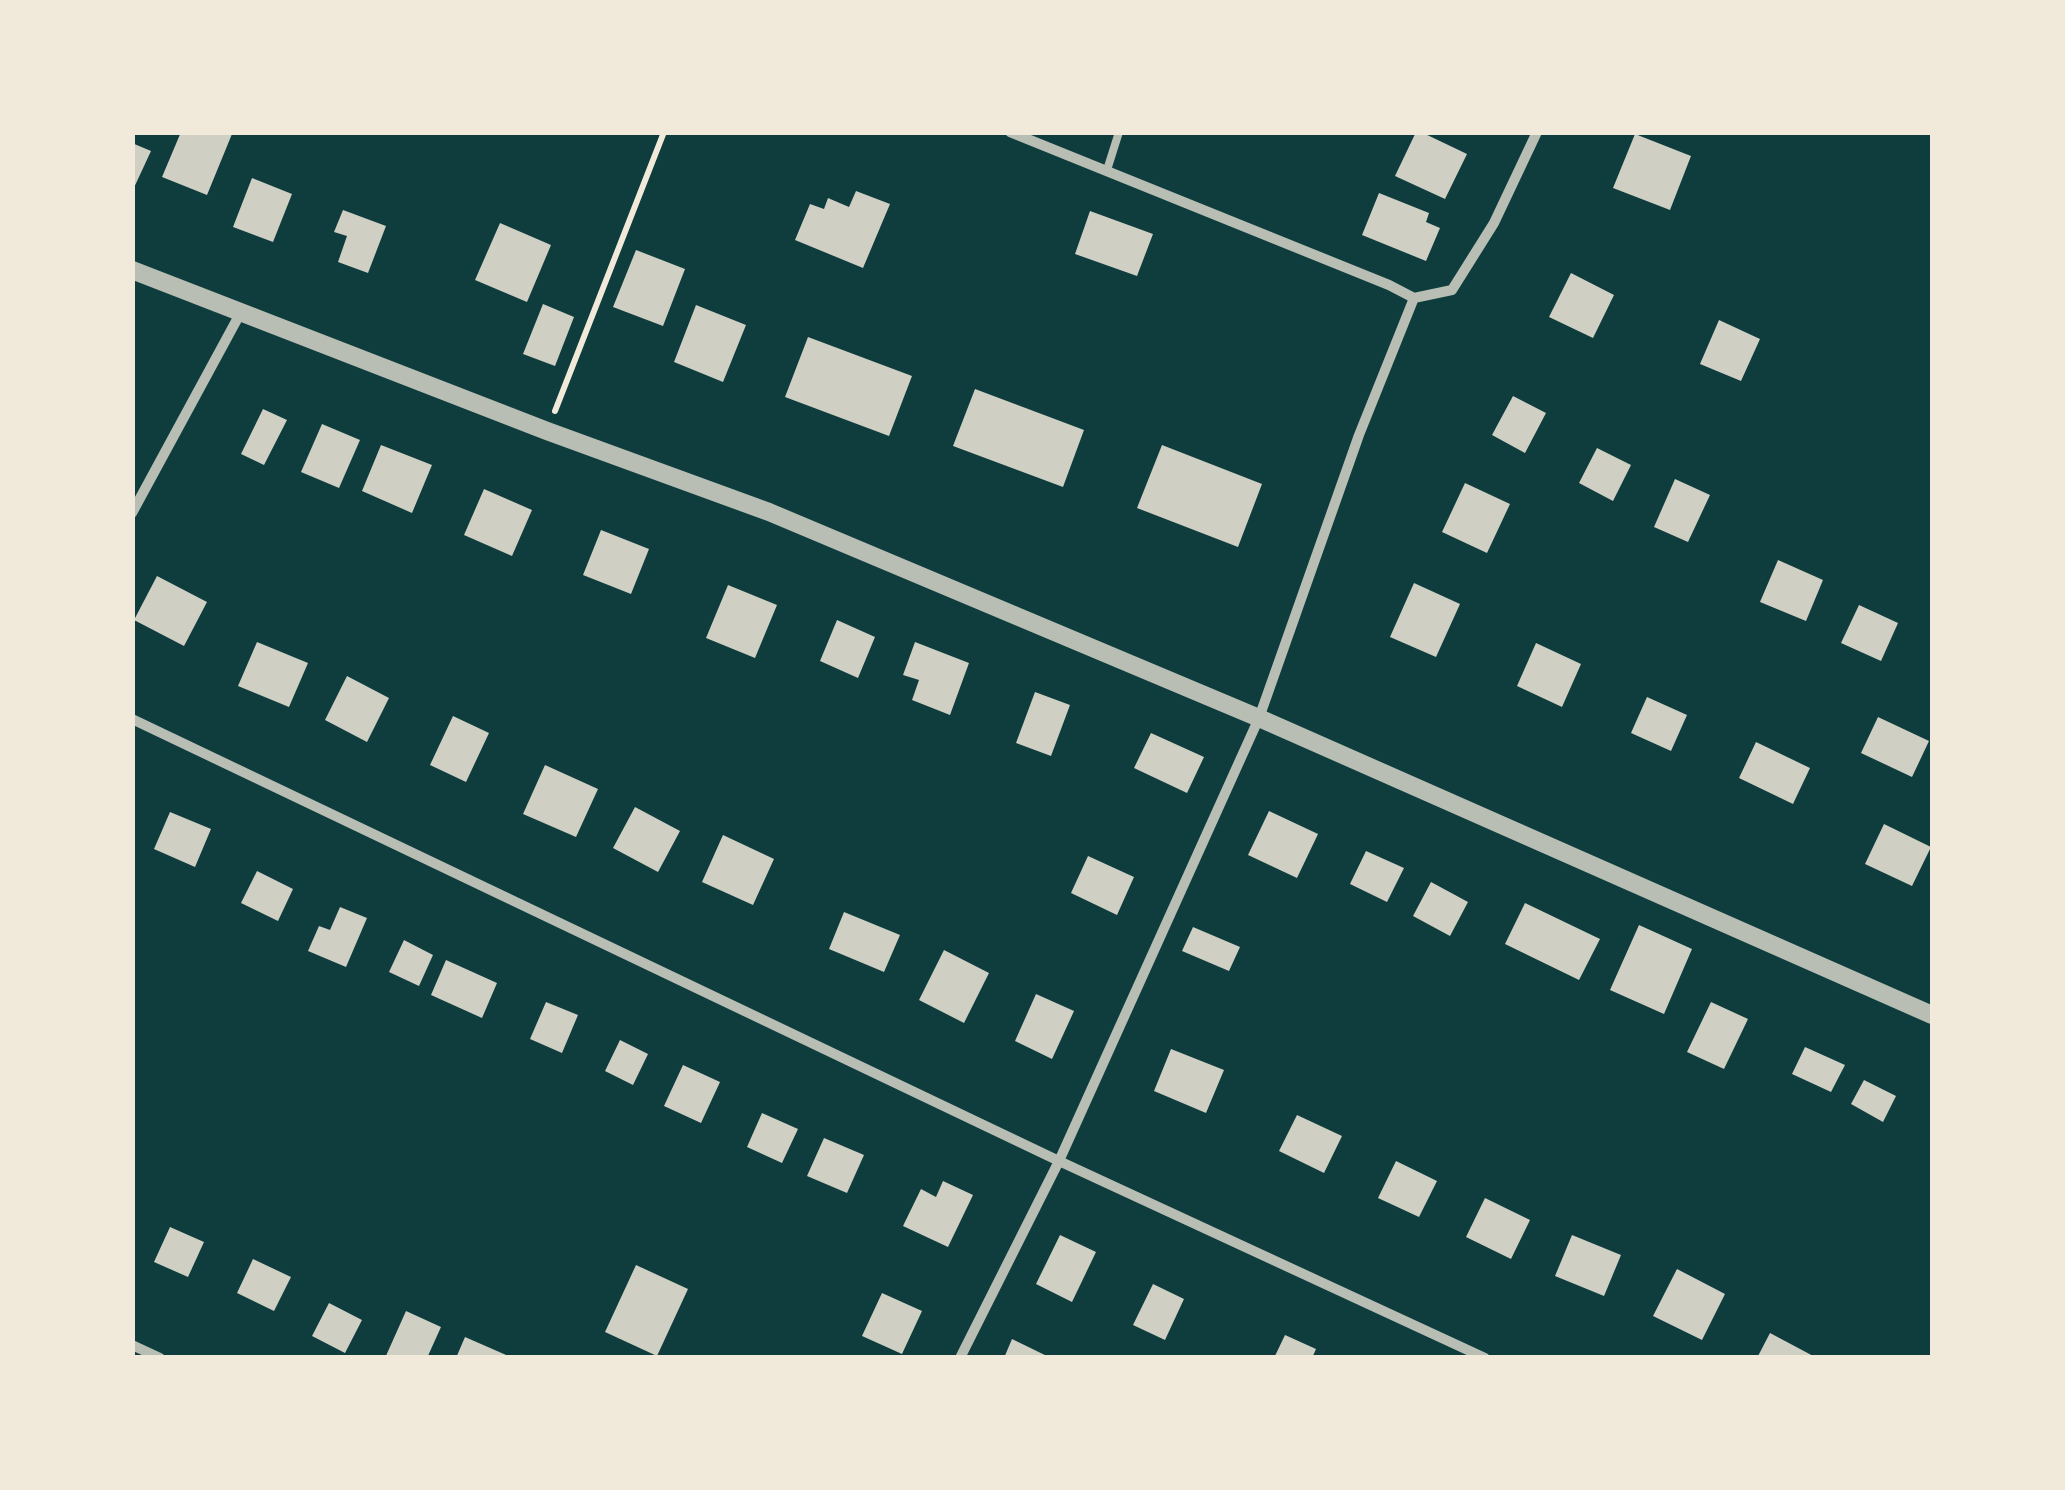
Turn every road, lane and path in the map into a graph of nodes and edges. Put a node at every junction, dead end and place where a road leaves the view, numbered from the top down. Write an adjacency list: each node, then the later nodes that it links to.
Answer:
1 (664, 132): 9 (path)
2 (1010, 132): 5 (street)
3 (1119, 132): 5 (lane)
4 (1537, 132): 7 (street)
5 (1108, 170): 7 (street)
6 (132, 270): 8 (street)
7 (1414, 298): 11 (street)
8 (242, 311): 9 (street); 10 (street)
9 (547, 431): 11 (street)
10 (132, 513)
11 (1259, 718): 13 (street); 14 (street)
12 (132, 719): 14 (street)
13 (1932, 1015)
14 (1059, 1161): 17 (street); 18 (street)
15 (132, 1345): 16 (street)
16 (160, 1358)
17 (960, 1358)
18 (1485, 1358)

